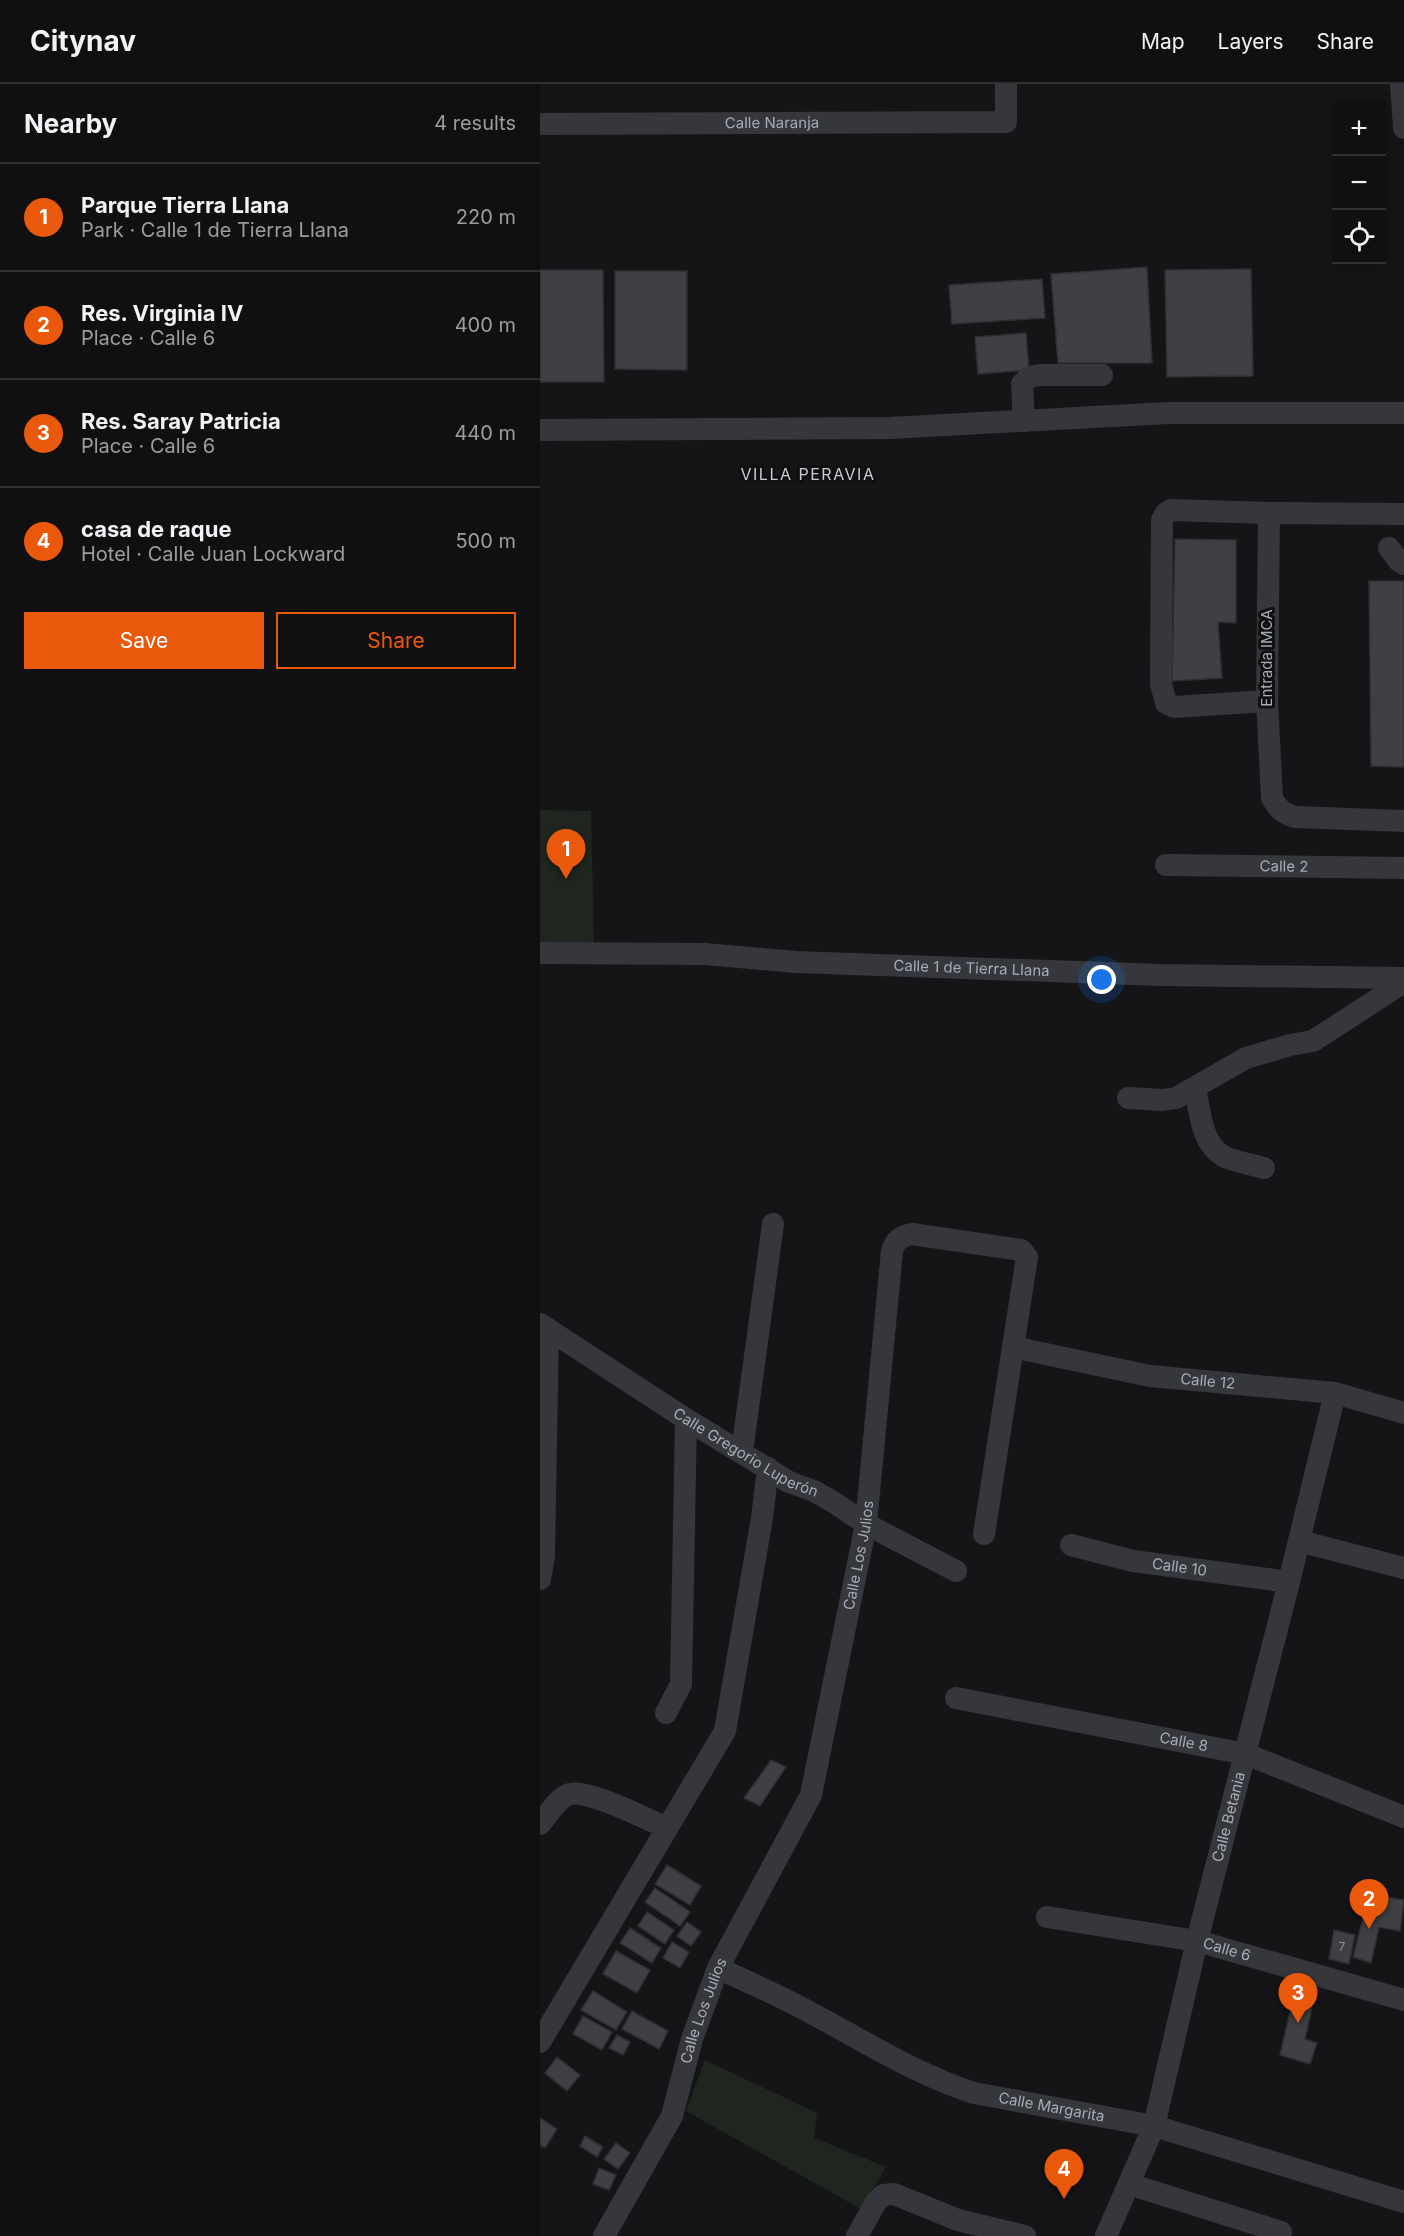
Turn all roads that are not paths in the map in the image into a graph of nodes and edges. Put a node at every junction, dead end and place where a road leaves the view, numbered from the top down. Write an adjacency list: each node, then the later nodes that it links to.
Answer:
1 (1006, 84): 3 (street, Calle Naranja)
2 (1401, 84): 4 (street)
3 (540, 124)
4 (1404, 128)
5 (1102, 375): 7 (street)
6 (1404, 413): 7 (street)
7 (1024, 421): 8 (street)
8 (540, 430)
9 (1269, 513): 10 (street); 11 (street, Entrada IMCA); 11 (street)
10 (1404, 514)
11 (1267, 701): 12 (street, Entrada IMCA)
12 (1404, 821)
13 (1166, 864): 14 (street, Calle 2)
14 (1404, 868)
15 (540, 953): 16 (street, Calle 1 de Tierra Llana)
16 (1404, 980): 17 (street)
17 (1381, 998): 18 (street); 19 (street)
18 (1404, 998)
19 (1195, 1088): 20 (street); 21 (street)
20 (1128, 1098)
21 (1264, 1168)
22 (774, 1224): 28 (street)
23 (544, 1327): 27 (street, Calle Gregorio Luperón); 36 (street)
24 (1013, 1347): 25 (street, Calle 12); 30 (street, Calle Los Julios); 31 (street, Calle Los Julios)
25 (1335, 1394): 26 (street, Calle 12); 32 (street, Calle Betania)
26 (1404, 1413)
27 (686, 1419): 28 (street, Calle Gregorio Luperón); 39 (street)
28 (742, 1452): 29 (street, Calle Gregorio Luperón)
29 (768, 1468): 30 (street, Calle Gregorio Luperón); 43 (street)
30 (866, 1524): 35 (street, Calle Gregorio Luperón); 46 (street, Calle Los Julios)
31 (984, 1534)
32 (1299, 1541): 34 (street); 37 (street, Calle Betania)
33 (1071, 1545): 37 (street, Calle 10)
34 (1404, 1568)
35 (956, 1571)
36 (540, 1579)
37 (1289, 1582): 40 (street, Calle Betania)
38 (956, 1698): 40 (street, Calle 8)
39 (666, 1713)
40 (1245, 1754): 41 (street, Calle 8); 45 (street, Calle Betania)
41 (1404, 1818)
42 (540, 1824): 43 (street)
43 (667, 1828): 48 (street)
44 (1047, 1917): 45 (street, Calle 6)
45 (1197, 1941): 47 (street, Calle 6); 49 (street, Calle Betania)
46 (718, 1968): 49 (street, Calle Margarita); 53 (street, Calle Los Julios)
47 (1404, 2000)
48 (540, 2042)
49 (1154, 2126): 50 (street, Calle Betania); 51 (street, Calle Margarita)
50 (1129, 2184): 52 (street); 56 (street, Calle Betania)
51 (1404, 2202)
52 (1281, 2232)
53 (604, 2236)
54 (857, 2236): 55 (street)
55 (1025, 2236)
56 (1106, 2236)

